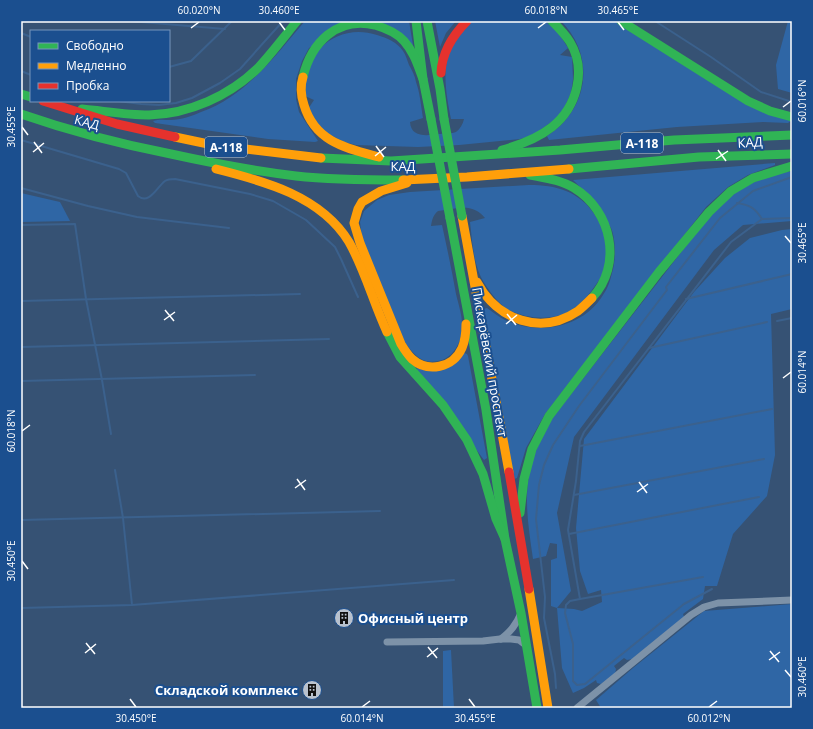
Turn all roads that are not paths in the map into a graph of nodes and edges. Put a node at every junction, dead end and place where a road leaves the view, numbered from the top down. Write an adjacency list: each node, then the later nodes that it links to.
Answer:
1 (297, 21): 10 (main road)
2 (416, 21): 7 (main road, Пискарёвский проспект)
3 (427, 21): 8 (main road, Пискарёвский проспект)
4 (467, 21): 8 (main road)
5 (552, 21): 15 (main road)
6 (621, 21): 12 (main road)
7 (423, 79): 17 (main road); 22 (main road, Пискарёвский проспект, bridge)
8 (440, 90): 21 (main road, Пискарёвский проспект, bridge)
9 (47, 102): 10 (main road, КАД / А-118)
10 (65, 108): 17 (main road, КАД / А-118)
11 (21, 114): 14 (main road, КАД / А-118)
12 (792, 117)
13 (792, 135): 15 (main road, КАД / А-118)
14 (150, 151): 20 (main road, КАД / А-118); 24 (main road)
15 (492, 154): 17 (main road, КАД / А-118)
16 (792, 154): 19 (main road, КАД / А-118)
17 (391, 161)
18 (792, 166): 23 (main road)
19 (520, 173): 20 (main road, КАД / А-118); 21 (main road)
20 (420, 180): 22 (main road)
21 (470, 260): 23 (main road, Пискарёвский проспект)
22 (468, 310): 24 (main road, Пискарёвский проспект)
23 (519, 527): 31 (main road, Пискарёвский проспект)
24 (505, 539): 26 (main road, Пискарёвский проспект)
25 (792, 600): 32 (street)
26 (521, 614): 27 (street); 29 (main road, Пискарёвский проспект)
27 (500, 639): 28 (street); 29 (street)
28 (387, 642)
29 (527, 646): 30 (main road, Пискарёвский проспект)
30 (537, 708)
31 (548, 708)
32 (577, 708)

